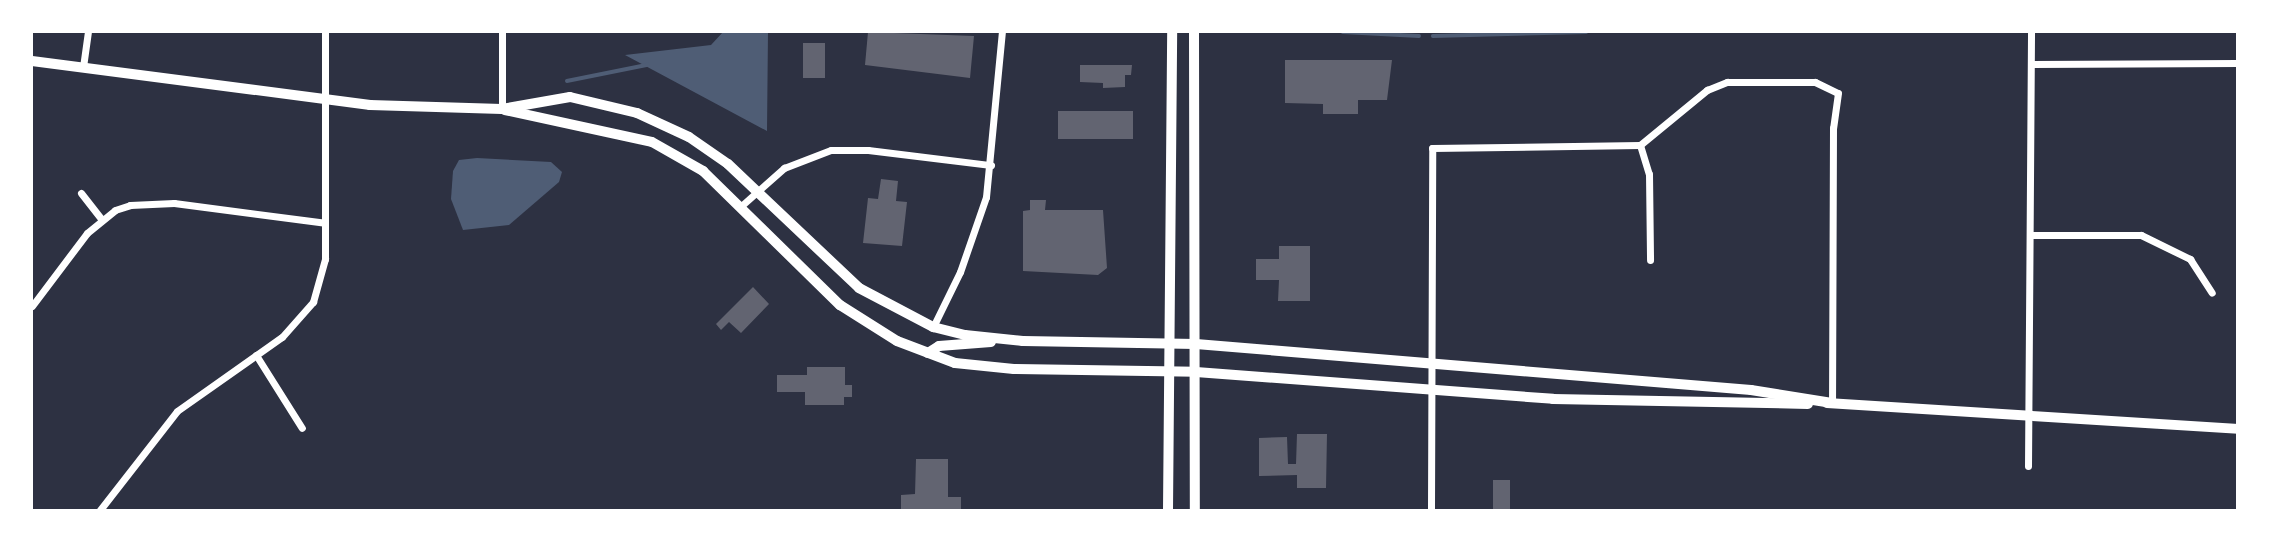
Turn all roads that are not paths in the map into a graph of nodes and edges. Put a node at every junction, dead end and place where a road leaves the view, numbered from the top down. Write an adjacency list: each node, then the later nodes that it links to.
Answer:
1 (88, 32): 11 (street)
2 (325, 32): 12 (street)
3 (502, 32): 13 (street)
4 (1002, 32): 15 (street)
5 (1172, 32): 27 (main road)
6 (1194, 32): 28 (main road)
7 (2031, 32): 10 (street)
8 (32, 61): 11 (street)
9 (2238, 63): 10 (street)
10 (2031, 64): 21 (street)
11 (83, 67): 12 (street)
12 (324, 99): 13 (street); 20 (street)
13 (502, 109): 16 (street); 18 (street)
14 (1640, 145): 22 (street); 31 (street); 35 (street)
15 (991, 165): 16 (street); 25 (street)
16 (756, 191): 18 (street); 25 (street)
17 (81, 193): 19 (street)
18 (740, 207): 29 (street)
19 (101, 219): 20 (street); 24 (street)
20 (325, 223): 30 (street)
21 (2031, 235): 23 (street); 36 (street)
22 (1650, 260)
23 (2212, 293)
24 (32, 306)
25 (933, 327): 26 (street)
26 (1002, 340): 27 (street); 29 (street)
27 (1169, 343): 28 (street); 32 (main road)
28 (1196, 344): 31 (street); 33 (main road)
29 (928, 354): 32 (street)
30 (256, 355): 37 (street); 40 (street)
31 (1432, 367): 34 (street); 35 (street)
32 (1170, 372): 33 (street); 41 (main road)
33 (1196, 372): 34 (street); 42 (main road)
34 (1430, 391): 35 (street); 43 (street)
35 (1832, 403): 36 (street)
36 (2029, 415): 38 (street); 39 (street)
37 (302, 428)
38 (2238, 429)
39 (2028, 466)
40 (100, 510)
41 (1168, 510)
42 (1195, 510)
43 (1431, 510)

